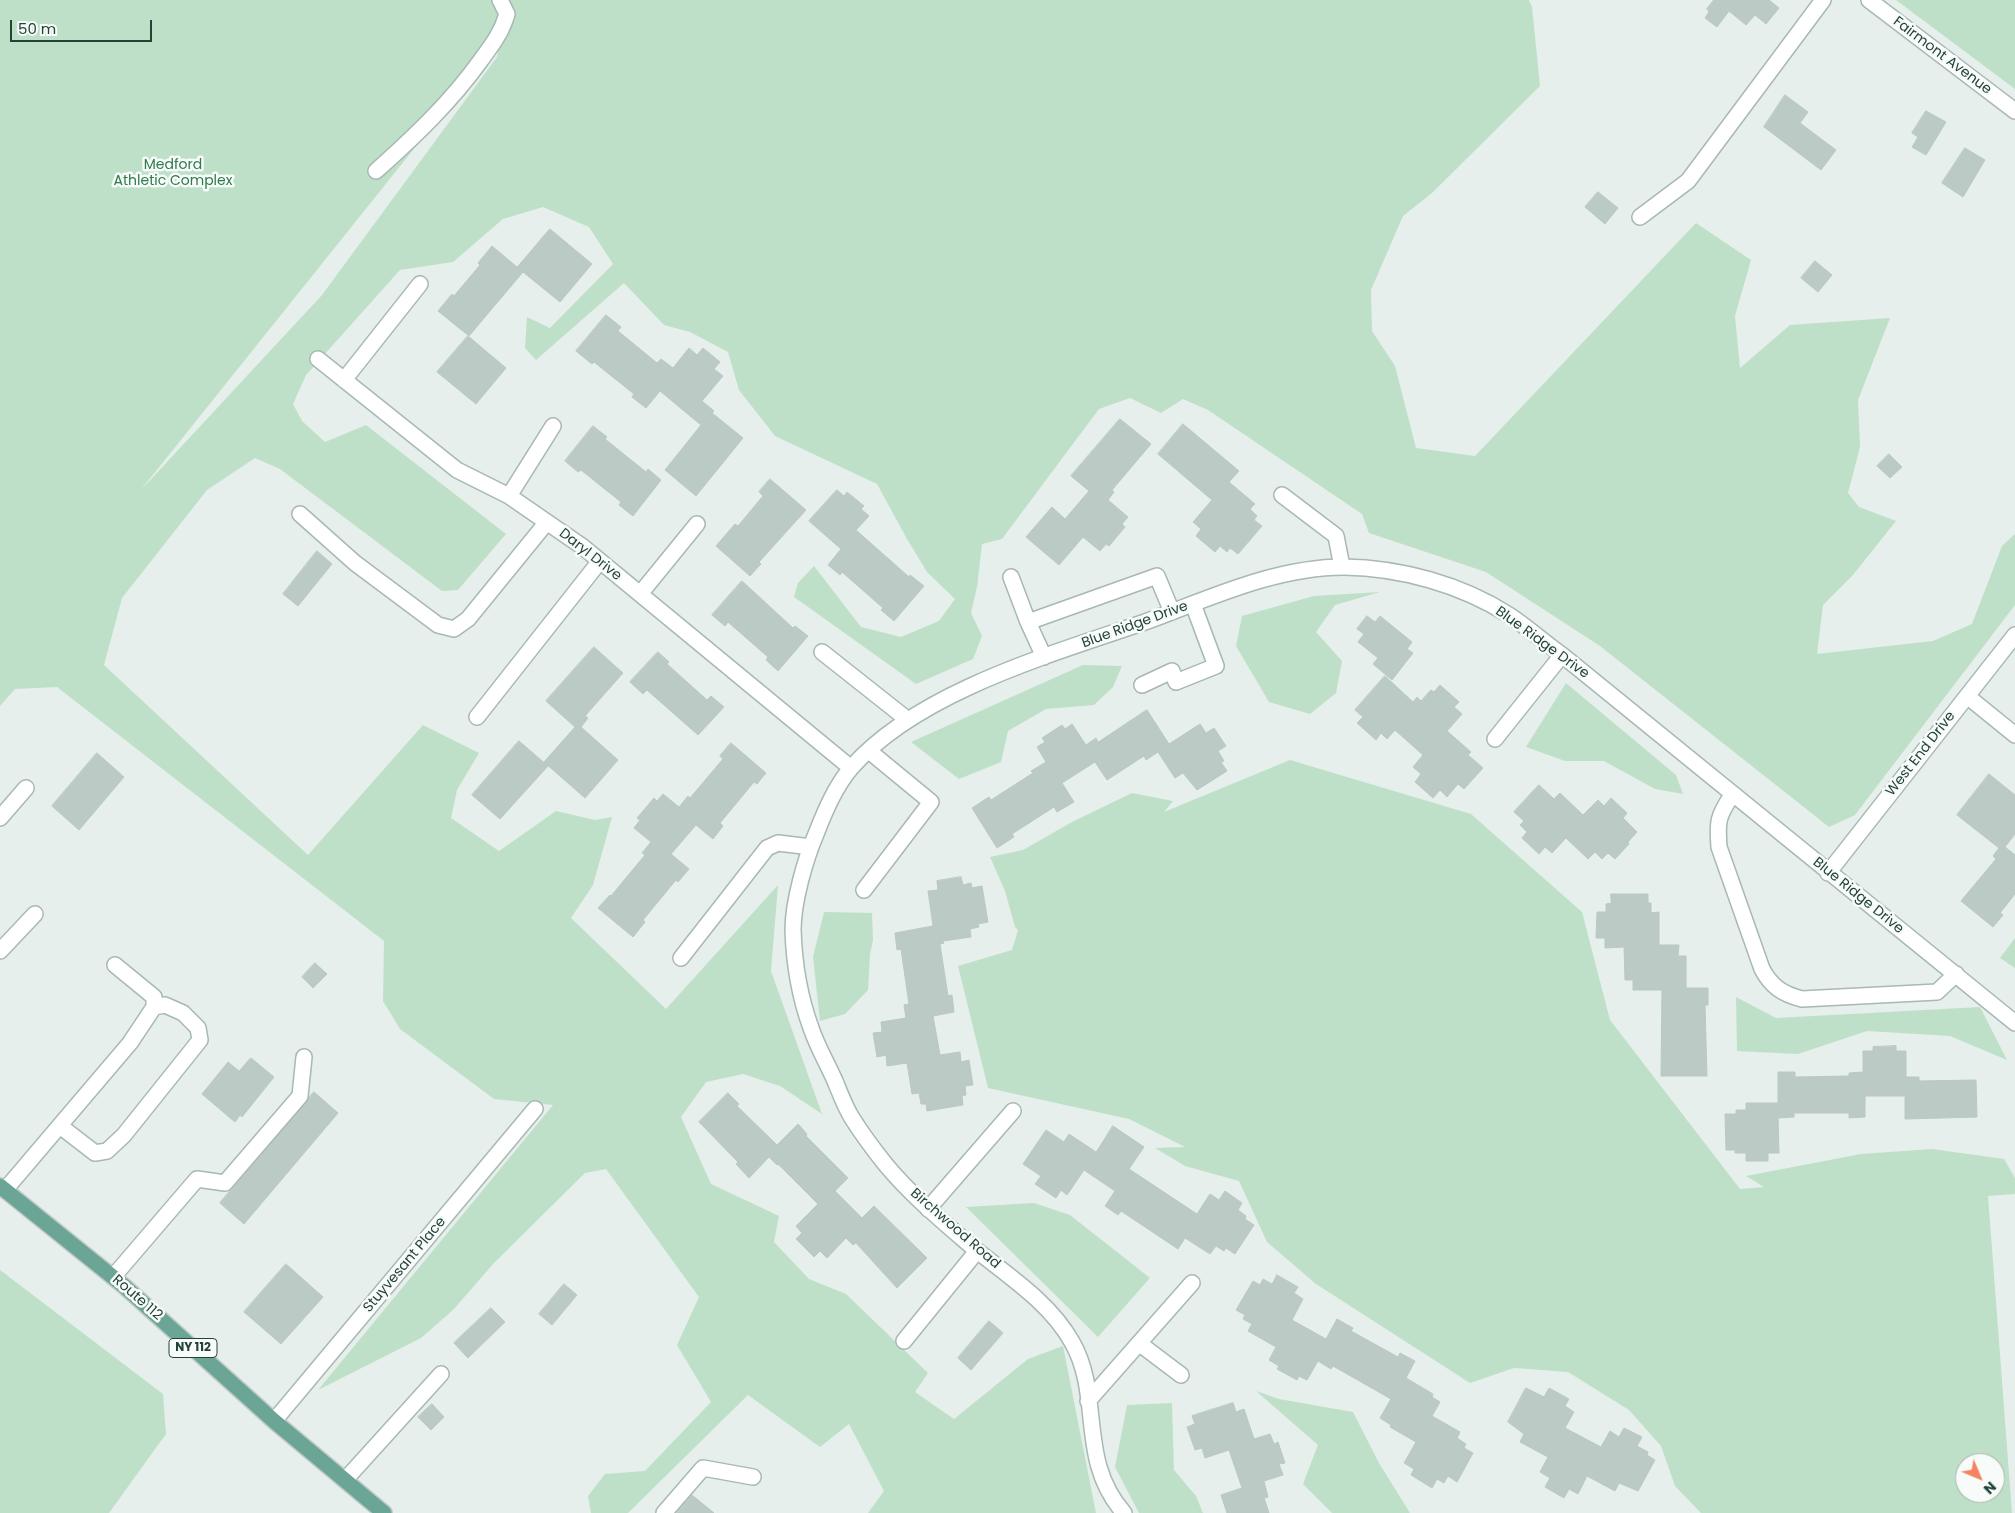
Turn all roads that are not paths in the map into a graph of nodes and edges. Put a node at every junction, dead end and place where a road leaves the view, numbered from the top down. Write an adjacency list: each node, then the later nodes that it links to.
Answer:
1 (500, 0): 5 (street)
2 (1823, 0): 6 (street)
3 (1869, 0): 4 (street, Fairmont Avenue)
4 (2015, 111)
5 (376, 171)
6 (1640, 217)
7 (420, 284): 9 (street)
8 (318, 359): 9 (street, Daryl Drive)
9 (344, 380): 12 (street, Daryl Drive)
10 (553, 426): 12 (street)
11 (1282, 495): 17 (street)
12 (509, 496): 14 (street, Daryl Drive)
13 (300, 514): 14 (street)
14 (547, 522): 16 (street, Daryl Drive)
15 (697, 524): 19 (street)
16 (600, 561): 19 (street, Daryl Drive); 29 (street)
17 (1342, 567): 20 (street, Blue Ridge Drive); 25 (street, Blue Ridge Drive)
18 (1011, 577): 22 (street)
19 (640, 594): 34 (street, Daryl Drive)
20 (1193, 604): 21 (street, Blue Ridge Drive); 27 (street)
21 (1172, 612): 22 (street); 26 (street, Blue Ridge Drive)
22 (1028, 622): 26 (street)
23 (2015, 635): 28 (street, West End Drive)
24 (822, 652): 30 (street)
25 (1562, 655): 32 (street); 36 (street, Blue Ridge Drive)
26 (1044, 657): 30 (street, Blue Ridge Drive)
27 (1142, 685)
28 (1966, 696): 31 (street); 39 (street, West End Drive)
29 (477, 717)
30 (908, 720): 33 (street, Blue Ridge Drive)
31 (2015, 735)
32 (1496, 739)
33 (870, 751): 34 (street, Blue Ridge Drive); 40 (street)
34 (851, 768): 38 (street, Birchwood Road)
35 (26, 788): 37 (street)
36 (1732, 795): 39 (street, Blue Ridge Drive); 45 (street)
37 (0, 818)
38 (811, 847): 43 (street); 53 (street, Birchwood Road)
39 (1828, 872): 45 (street, Blue Ridge Drive)
40 (864, 890)
41 (34, 914): 42 (street)
42 (0, 952)
43 (681, 958)
44 (115, 965): 46 (street)
45 (1956, 974): 47 (street, Blue Ridge Drive)
46 (154, 1007): 51 (street); 51 (street)
47 (2015, 1023)
48 (304, 1057): 55 (street)
49 (535, 1109): 62 (street, Stuyvesant Place)
50 (1013, 1111): 53 (street)
51 (60, 1126): 52 (street)
52 (3, 1188): 55 (main road, Route 112 / NY 112)
53 (928, 1209): 54 (street, Birchwood Road)
54 (977, 1251): 57 (street); 61 (street, Birchwood Road)
55 (113, 1277): 62 (main road, Route 112 / NY 112)
56 (1192, 1283): 58 (street)
57 (904, 1340)
58 (1140, 1344): 60 (street); 61 (street)
59 (441, 1374): 64 (street)
60 (1181, 1375)
61 (1088, 1401): 67 (street, Birchwood Road)
62 (274, 1421): 64 (main road, Route 112 / NY 112)
63 (753, 1477): 66 (street)
64 (345, 1480): 65 (main road, Route 112 / NY 112)
65 (384, 1513)
66 (664, 1513)
67 (1124, 1513)

